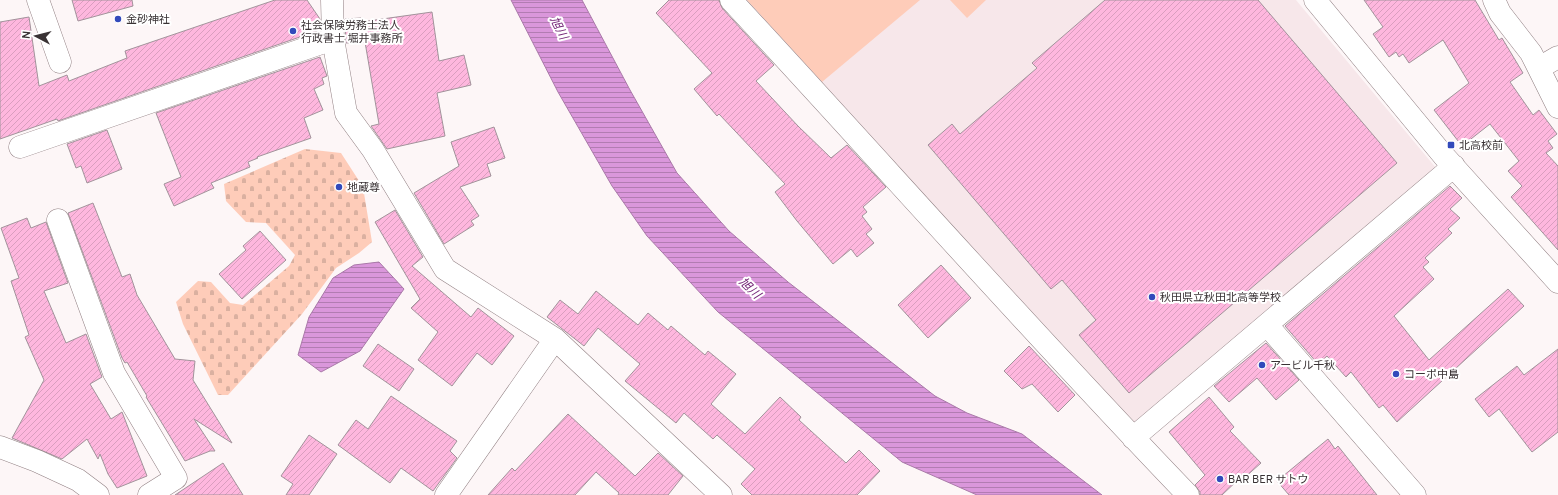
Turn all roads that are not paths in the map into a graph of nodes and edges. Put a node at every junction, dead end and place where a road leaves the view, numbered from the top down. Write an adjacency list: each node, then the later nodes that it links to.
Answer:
1 (38, 0): 8 (street)
2 (332, 0): 6 (street)
3 (731, 0): 17 (street)
4 (1315, 0): 12 (street)
5 (1494, 0): 9 (street)
6 (332, 39): 11 (street); 16 (street)
7 (1558, 57): 9 (street)
8 (60, 62)
9 (1539, 68): 10 (street)
10 (1558, 106)
11 (20, 147)
12 (1454, 166): 14 (street); 15 (street)
13 (58, 220): 20 (street)
14 (1558, 282)
15 (1267, 325): 17 (street); 24 (street)
16 (555, 339): 21 (street); 22 (street)
17 (1133, 438): 23 (street)
18 (0, 447): 19 (street)
19 (98, 495)
20 (149, 495)
21 (446, 495)
22 (722, 495)
23 (1188, 495)
24 (1415, 495)

